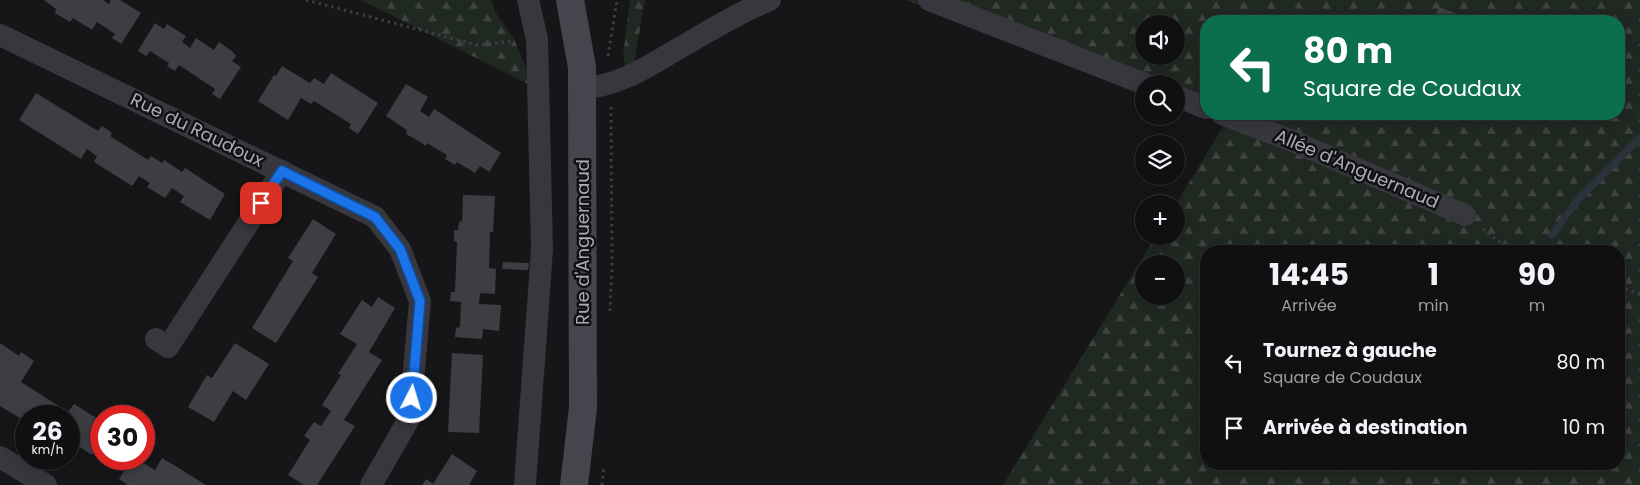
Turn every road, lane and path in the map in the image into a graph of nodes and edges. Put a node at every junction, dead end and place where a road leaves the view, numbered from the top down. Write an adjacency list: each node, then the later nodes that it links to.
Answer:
1 (306, 0): 7 (path)
2 (528, 0): 7 (street)
3 (570, 0): 9 (main road, Rue d'Anguernaud)
4 (770, 0): 9 (street)
5 (929, 0): 8 (street)
6 (0, 35): 13 (street, Rue du Raudoux)
7 (537, 38): 22 (street)
8 (1135, 80)
9 (582, 88): 23 (main road, Rue d'Anguernaud)
10 (1185, 100): 11 (street)
11 (1200, 106)
12 (1238, 120): 14 (street, Allée d'Anguernaud)
13 (282, 171): 18 (street); 21 (street, Rue du Raudoux)
14 (1465, 215): 15 (path)
15 (1503, 245)
16 (1625, 289): 17 (path)
17 (1640, 294)
18 (156, 340)
19 (0, 456): 20 (street)
20 (46, 485)
21 (371, 485)
22 (525, 485)
23 (574, 485)

